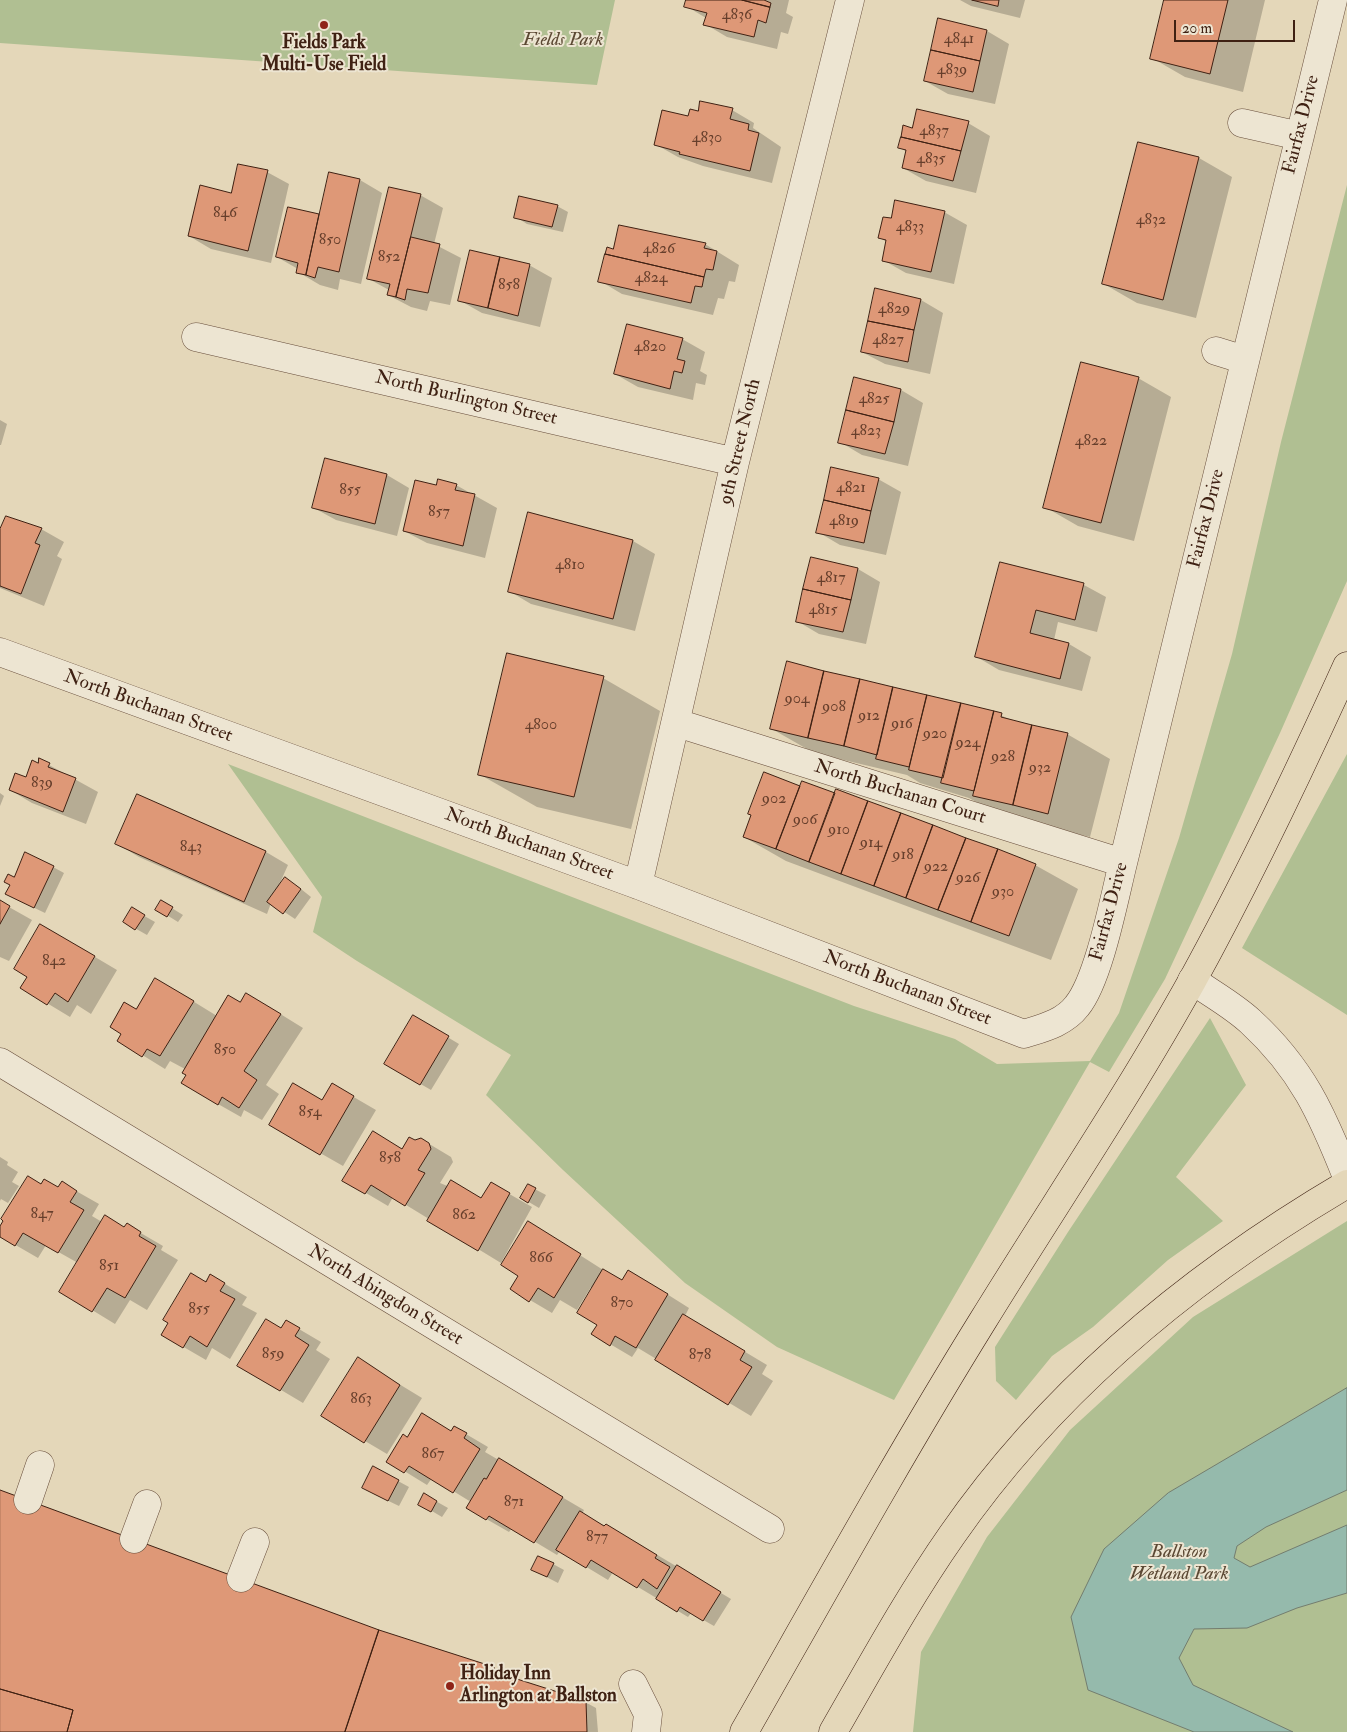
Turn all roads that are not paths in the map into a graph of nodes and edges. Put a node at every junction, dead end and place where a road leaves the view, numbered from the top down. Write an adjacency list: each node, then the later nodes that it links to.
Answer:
1 (850, 0): 8 (street, 9th Street North)
2 (1333, 0): 4 (street, Fairfax Drive)
3 (1242, 123): 4 (street)
4 (1300, 136): 7 (street, Fairfax Drive)
5 (196, 337): 8 (street, North Burlington Street)
6 (1216, 351): 7 (street)
7 (1246, 360): 12 (street, Fairfax Drive)
8 (735, 462): 11 (street, 9th Street North)
9 (0, 652): 13 (street, North Buchanan Street)
10 (1347, 666): 14 (highway)
11 (676, 723): 12 (street, North Buchanan Court); 13 (street, 9th Street North)
12 (1123, 863): 15 (street, Fairfax Drive)
13 (638, 885): 15 (street, North Buchanan Street)
14 (1192, 980): 17 (street); 28 (highway)
15 (1055, 1024)
16 (0, 1062): 22 (street, North Abingdon Street)
17 (1347, 1177)
18 (1347, 1184): 29 (highway)
19 (40, 1466): 20 (street)
20 (28, 1500)
21 (147, 1504): 23 (street)
22 (770, 1529)
23 (134, 1539)
24 (255, 1542): 25 (street)
25 (240, 1578)
26 (633, 1684): 27 (street)
27 (646, 1732)
28 (744, 1732)
29 (833, 1732)

